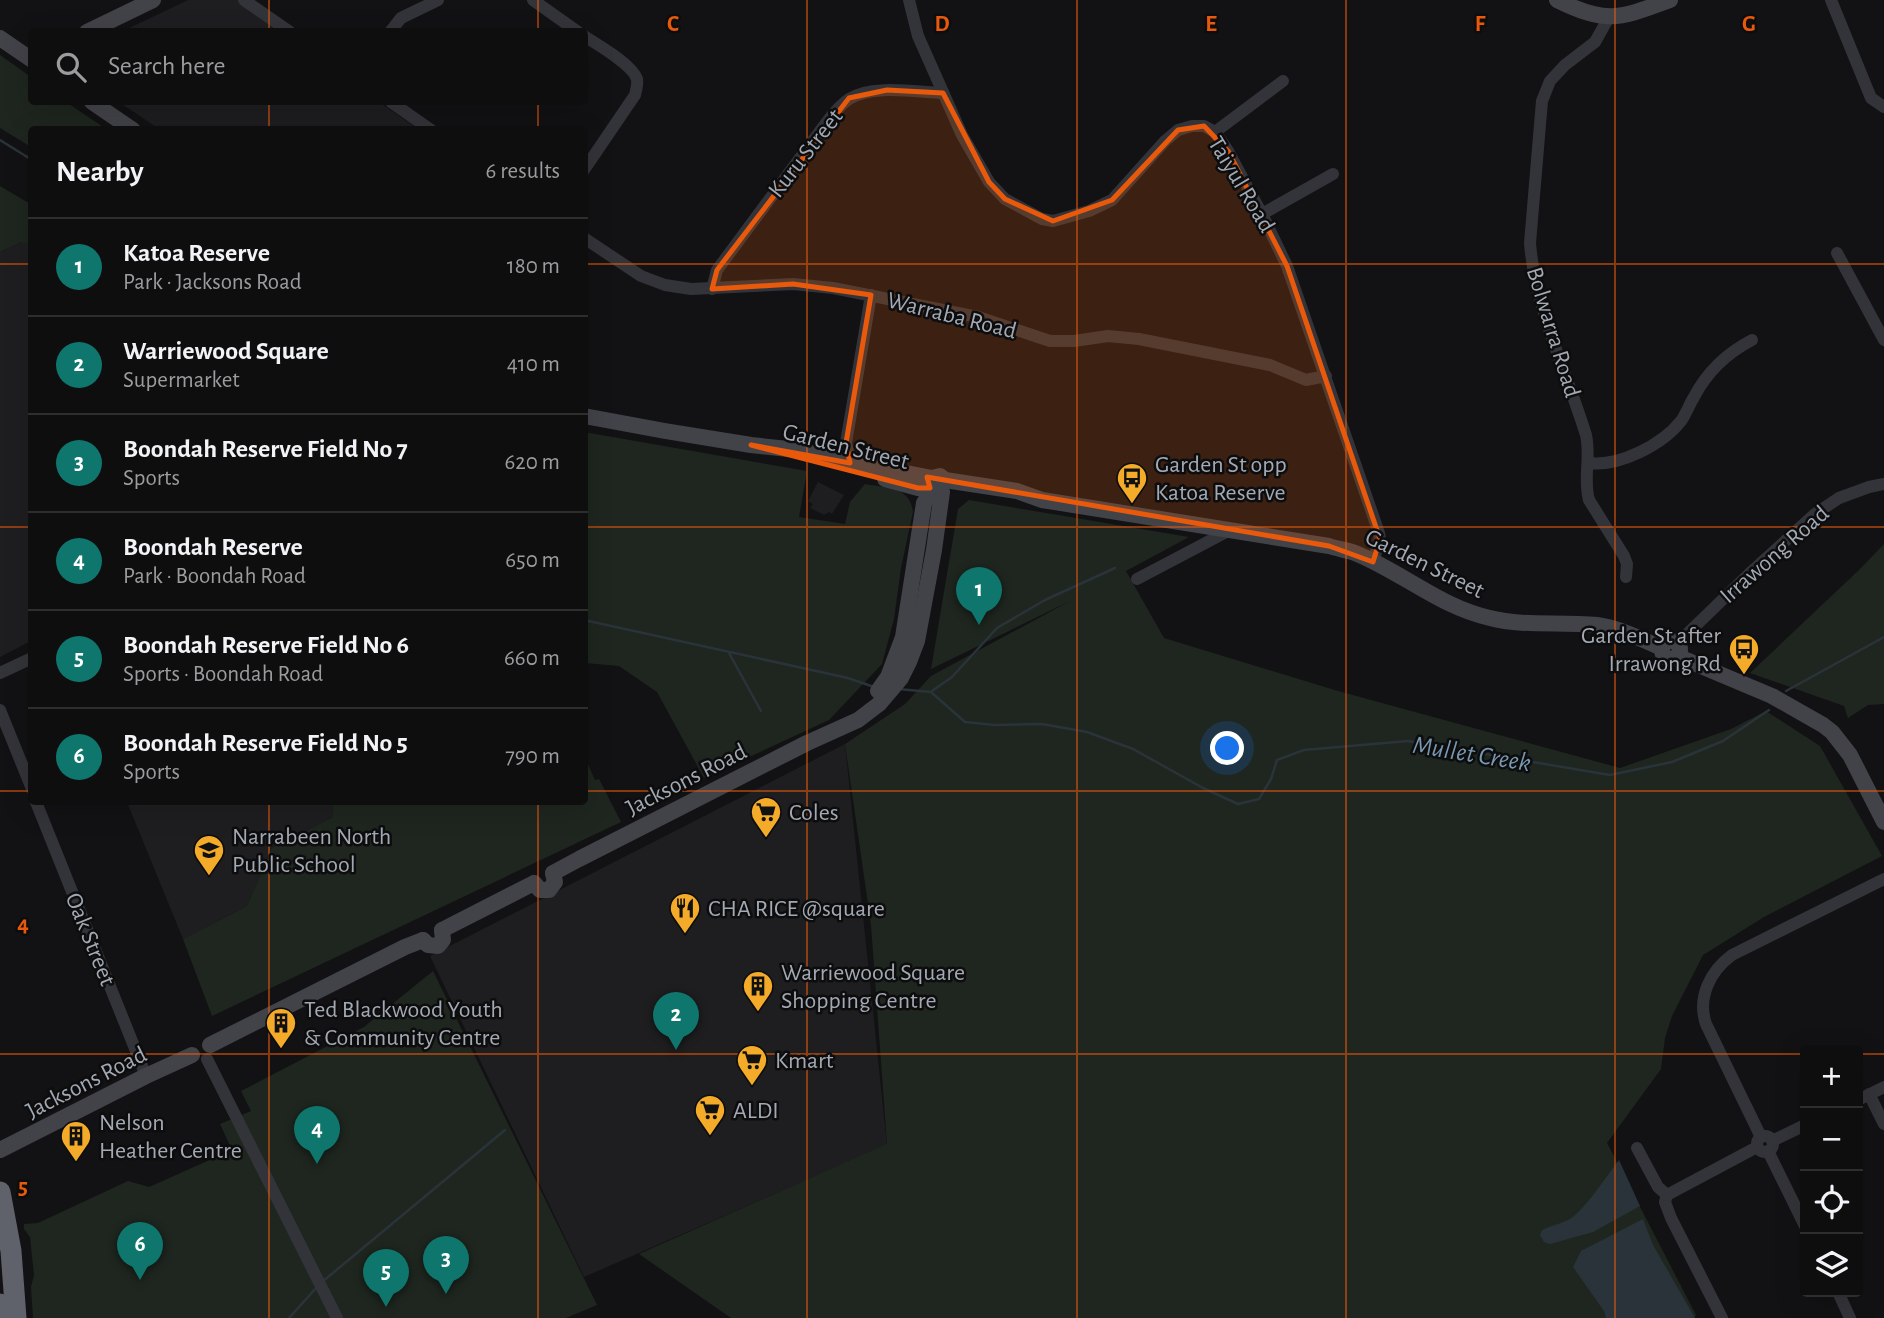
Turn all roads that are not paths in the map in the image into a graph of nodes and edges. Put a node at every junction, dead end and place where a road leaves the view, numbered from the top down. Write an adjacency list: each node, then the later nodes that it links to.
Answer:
1 (153, 0): 10 (street)
2 (244, 0): 11 (street)
3 (438, 0): 12 (street)
4 (533, 0): 13 (street)
5 (909, 0): 18 (street, Taiyul Road)
6 (1557, 0): 9 (street)
7 (1670, 0): 9 (street)
8 (1831, 0): 21 (street)
9 (1609, 17): 40 (street, Bolwarra Road)
10 (95, 28)
11 (284, 28)
12 (393, 28)
13 (572, 28)
14 (0, 38): 16 (street)
15 (588, 39): 25 (street)
16 (28, 57)
17 (1283, 81): 24 (street)
18 (943, 93): 24 (street, Taiyul Road); 30 (street, Kuru Street)
19 (96, 105): 22 (street)
20 (395, 105): 23 (street)
21 (1884, 107)
22 (127, 126)
23 (425, 126)
24 (1215, 132): 27 (street, Taiyul Road)
25 (588, 164)
26 (1333, 174): 27 (street)
27 (1262, 214): 34 (street, Taiyul Road)
28 (588, 241): 30 (street, Warraba Road)
29 (1837, 253): 32 (street)
30 (712, 289): 31 (street, Warraba Road)
31 (871, 295): 34 (street, Warraba Road); 36 (street)
32 (1884, 340)
33 (1752, 341): 40 (street)
34 (1326, 376): 44 (street, Taiyul Road)
35 (588, 417): 37 (street, Garden Street)
36 (846, 443): 38 (street); 39 (street)
37 (751, 445): 38 (street, Garden Street); 42 (street, Garden Street)
38 (829, 458): 39 (street, Garden Street)
39 (855, 463): 42 (street, Garden Street)
40 (1588, 463): 45 (street, Bolwarra Road)
41 (1884, 484): 47 (street, Irrawong Road)
42 (933, 488): 43 (street, Garden Street); 55 (street, Jacksons Road)
43 (1232, 529): 44 (street, Garden Street); 46 (street)
44 (1373, 562): 47 (street, Garden Street)
45 (1626, 577)
46 (1137, 579)
47 (1672, 649): 53 (street, Garden Street)
48 (28, 659): 49 (street)
49 (0, 673)
50 (0, 710): 51 (street)
51 (28, 779)
52 (37, 805): 56 (street, Oak Street)
53 (1884, 822)
54 (1884, 879): 61 (street)
55 (203, 1053): 56 (street, Jacksons Road); 71 (street)
56 (145, 1076): 63 (street, Jacksons Road)
57 (1884, 1087): 58 (street)
58 (1863, 1097): 59 (street)
59 (1884, 1124)
60 (1800, 1127): 61 (street)
61 (1765, 1144): 65 (street); 66 (street)
62 (1637, 1148): 65 (street)
63 (0, 1150)
64 (0, 1192): 70 (highway)
65 (1667, 1195): 72 (street)
66 (1800, 1216)
67 (1840, 1297): 73 (street)
68 (0, 1304): 69 (highway)
69 (1, 1318)
70 (16, 1318)
71 (337, 1318)
72 (1722, 1318)
73 (1850, 1318)

